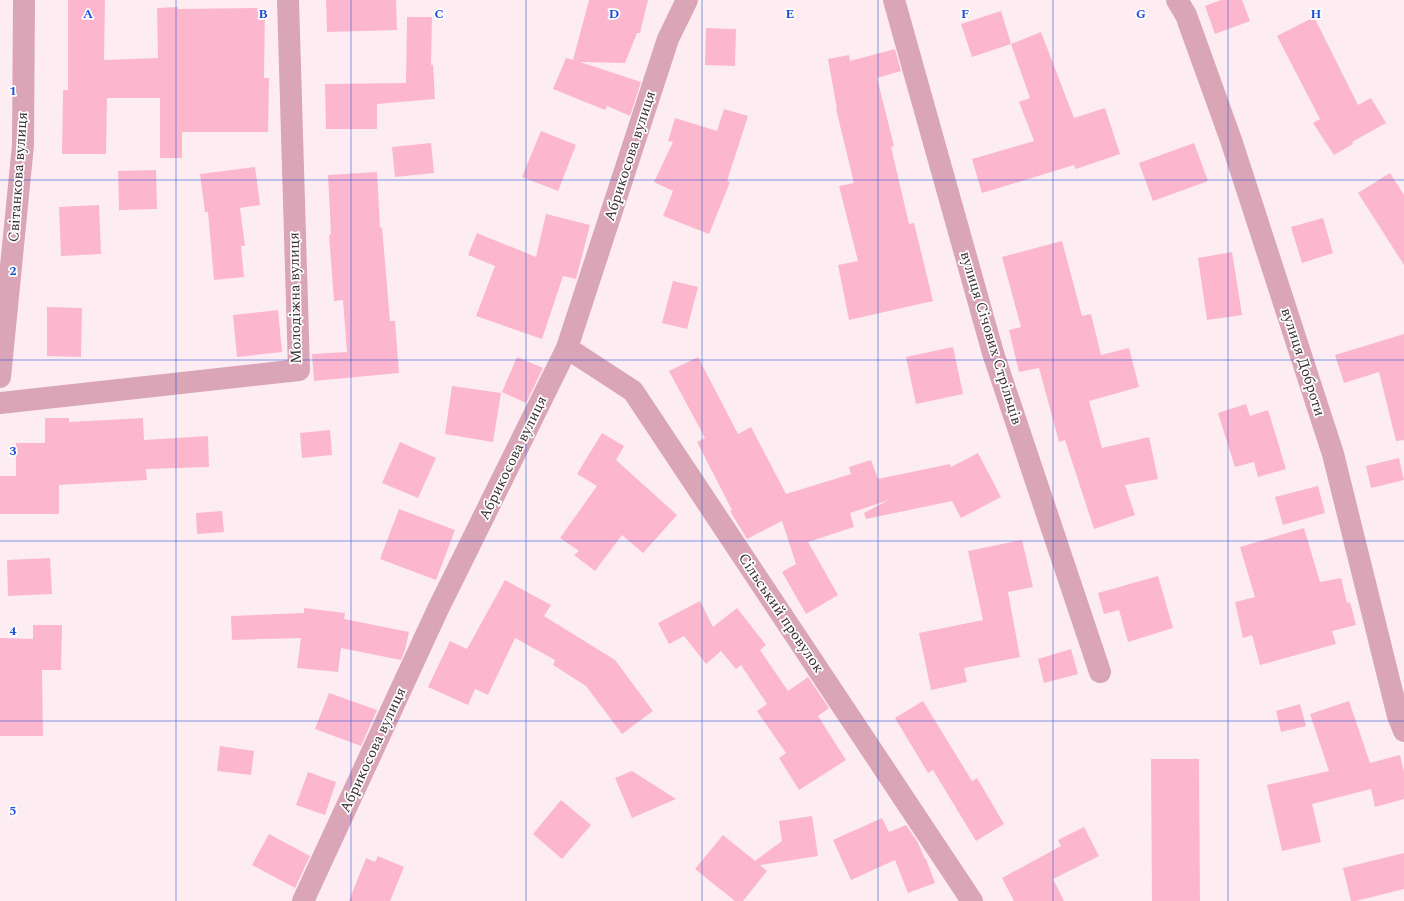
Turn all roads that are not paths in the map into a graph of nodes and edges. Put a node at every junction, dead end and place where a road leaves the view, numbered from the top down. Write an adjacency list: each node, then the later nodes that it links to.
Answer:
1 (24, 0): 7 (street, Світанкова вулиця)
2 (288, 0): 8 (street, Молодіжна вулиця)
3 (687, 0): 6 (street, Абрикосова вулиця)
4 (894, 0): 9 (street, вулиця Січових Стрільців)
5 (1177, 0): 10 (street, вулиця Доброти)
6 (567, 348): 11 (street, Абрикосова вулиця); 12 (street, Сільський провулок)
7 (0, 377)
8 (0, 403)
9 (1100, 672)
10 (1404, 731)
11 (303, 901)
12 (972, 901)

